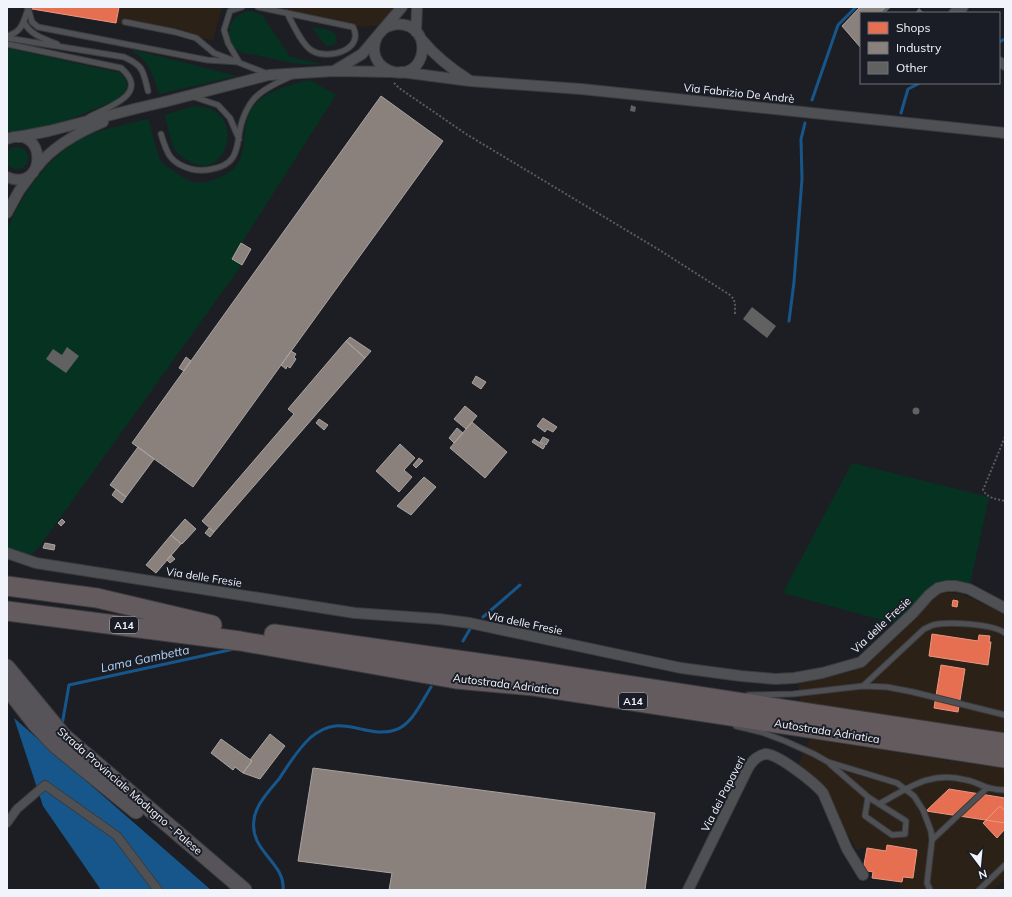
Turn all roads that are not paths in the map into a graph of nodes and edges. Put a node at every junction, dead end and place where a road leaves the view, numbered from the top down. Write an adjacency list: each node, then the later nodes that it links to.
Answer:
1 (242, 7): 15 (lane)
2 (258, 7): 7 (lane)
3 (402, 7): 10 (street)
4 (417, 7): 11 (street)
5 (964, 7): 6 (street)
6 (955, 12)
7 (287, 14): 7 (lane)
8 (24, 22): 12 (lane); 14 (lane); 15 (lane)
9 (125, 22): 15 (lane)
10 (380, 33): 11 (street); 16 (street); 18 (street)
11 (419, 36): 18 (street); 20 (street)
12 (7, 37): 14 (lane)
13 (7, 44): 24 (lane)
14 (66, 48): 21 (lane)
15 (239, 62): 19 (lane)
16 (334, 71): 17 (street, Via Fabrizio De Andrè); 18 (street, Via Fabrizio De Andrè)
17 (302, 72): 19 (street, Via Fabrizio De Andrè); 28 (lane)
18 (397, 72): 20 (street, Via Fabrizio De Andrè)
19 (269, 75): 22 (street, Via Fabrizio De Andrè)
20 (470, 81): 25 (street, Via Fabrizio De Andrè)
21 (148, 91)
22 (188, 95): 23 (street, Via Fabrizio De Andrè, bridge); 28 (lane)
23 (134, 109): 24 (street); 29 (street)
24 (74, 124): 27 (street)
25 (1005, 133)
26 (161, 134): 28 (lane)
27 (11, 137): 29 (street)
28 (239, 139)
29 (35, 170): 30 (street); 31 (street)
30 (7, 177)
31 (7, 213)
32 (7, 552): 35 (street, Via delle Fresie)
33 (7, 586): 38 (highway, A14)
34 (7, 600): 38 (highway, Autostrada Adriatica / A14)
35 (1005, 608)
36 (7, 611): 40 (highway, A14)
37 (7, 621): 40 (highway, A14)
38 (212, 625): 43 (highway, Autostrada Adriatica / A14)
39 (1005, 633): 44 (lane)
40 (240, 643): 43 (highway, Autostrada Adriatica / A14)
41 (7, 667): 64 (main road, Strada Provinciale Modugno - Palese)
42 (570, 670): 43 (lane)
43 (534, 678): 47 (lane); 50 (highway, Autostrada Adriatica / A14); 51 (highway, Autostrada Adriatica / A14)
44 (863, 686): 46 (lane); 48 (lane)
45 (7, 688): 63 (main road, Strada Provinciale Modugno - Palese)
46 (740, 694)
47 (565, 697)
48 (1005, 715)
49 (734, 725): 52 (lane)
50 (1005, 743)
51 (1005, 758)
52 (828, 762): 54 (lane); 56 (lane)
53 (988, 788): 54 (lane); 55 (lane); 59 (lane)
54 (906, 789): 57 (lane); 59 (lane)
55 (1005, 790)
56 (868, 797): 57 (lane); 57 (lane)
57 (879, 804)
58 (7, 823): 62 (street)
59 (932, 840): 66 (lane)
60 (1005, 865): 67 (lane)
61 (863, 875): 65 (street, Via dei Papaveri)
62 (158, 890)
63 (229, 890)
64 (244, 890)
65 (688, 890)
66 (930, 890)
67 (979, 890)

